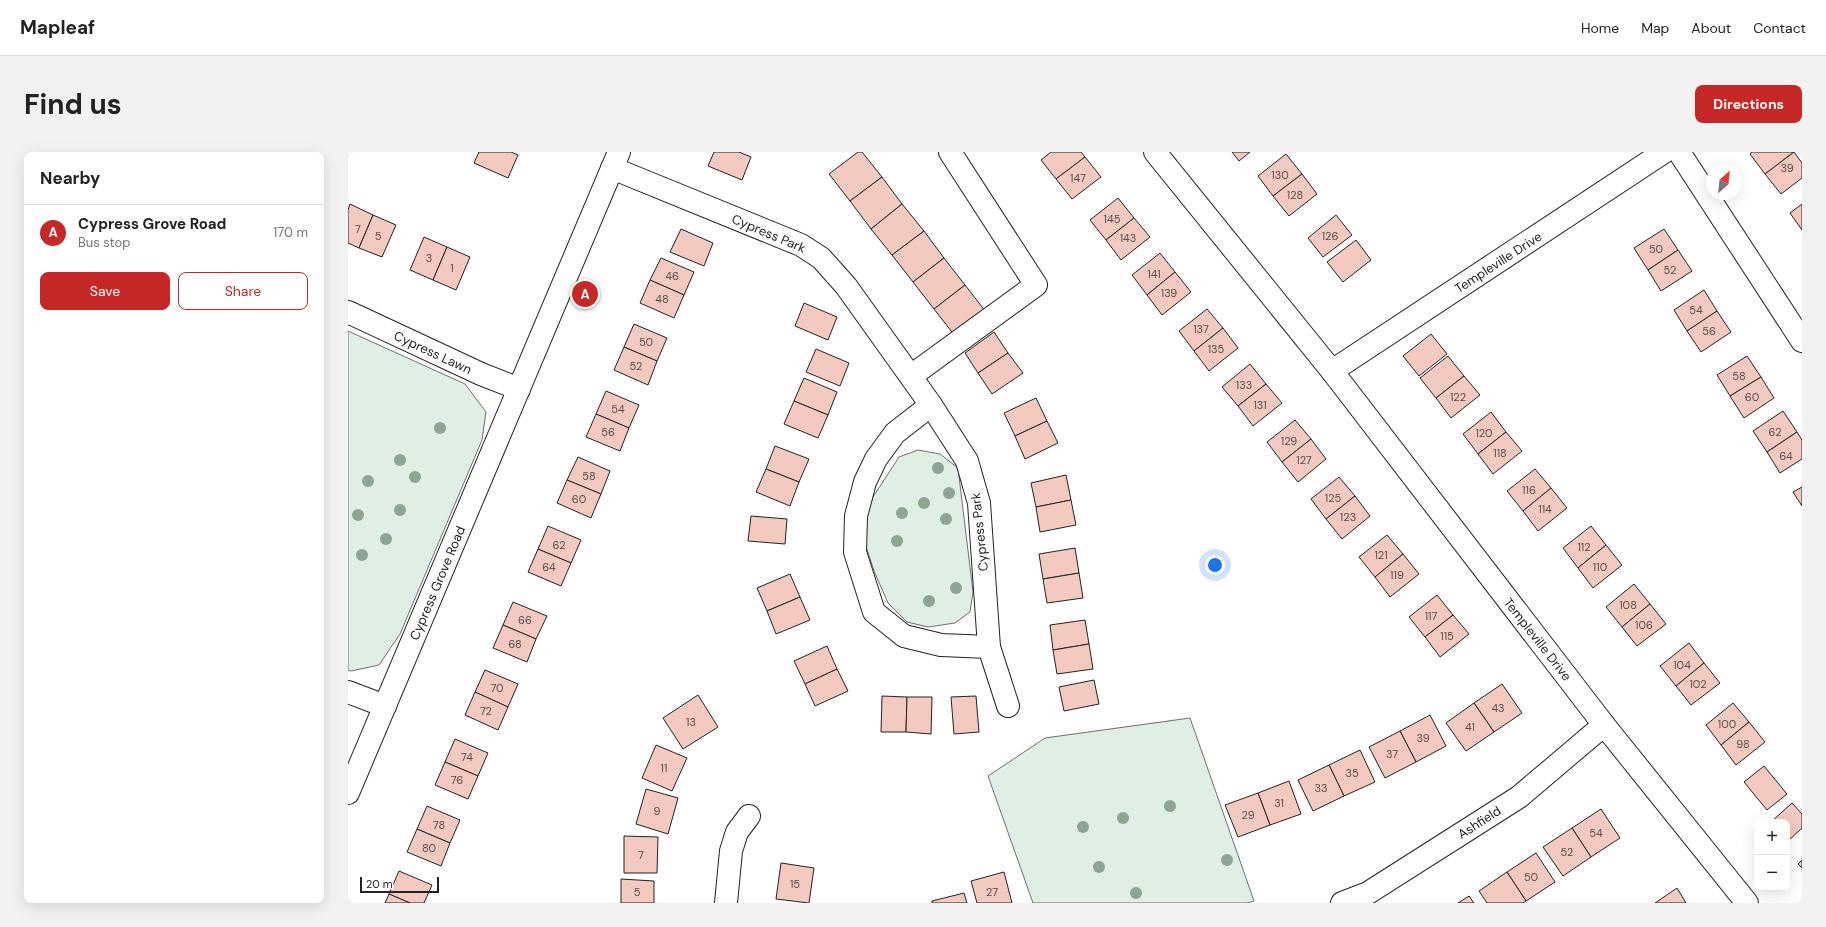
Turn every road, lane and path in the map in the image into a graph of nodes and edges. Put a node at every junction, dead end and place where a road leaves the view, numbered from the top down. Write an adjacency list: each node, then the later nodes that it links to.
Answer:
1 (950, 152): 9 (street)
2 (1155, 152): 8 (street, Templeville Drive)
3 (1664, 152): 8 (street, Templeville Drive)
4 (1679, 152): 7 (street)
5 (615, 160): 9 (street, Cypress Park); 10 (street, Cypress Grove Road)
6 (348, 312): 10 (street, Cypress Lawn)
7 (1802, 341)
8 (1332, 372): 16 (street, Templeville Drive)
9 (911, 376): 11 (street, Cypress Park)
10 (519, 389): 14 (street, Cypress Grove Road)
11 (931, 405): 12 (street, Cypress Park); 12 (street)
12 (989, 647): 15 (street, Cypress Park)
13 (348, 692): 14 (street)
14 (384, 706): 17 (street, Cypress Grove Road)
15 (1008, 706)
16 (1604, 725): 20 (street, Ashfield); 21 (street, Templeville Drive)
17 (348, 793)
18 (749, 816): 19 (street)
19 (726, 903)
20 (1342, 903)
21 (1748, 903)

